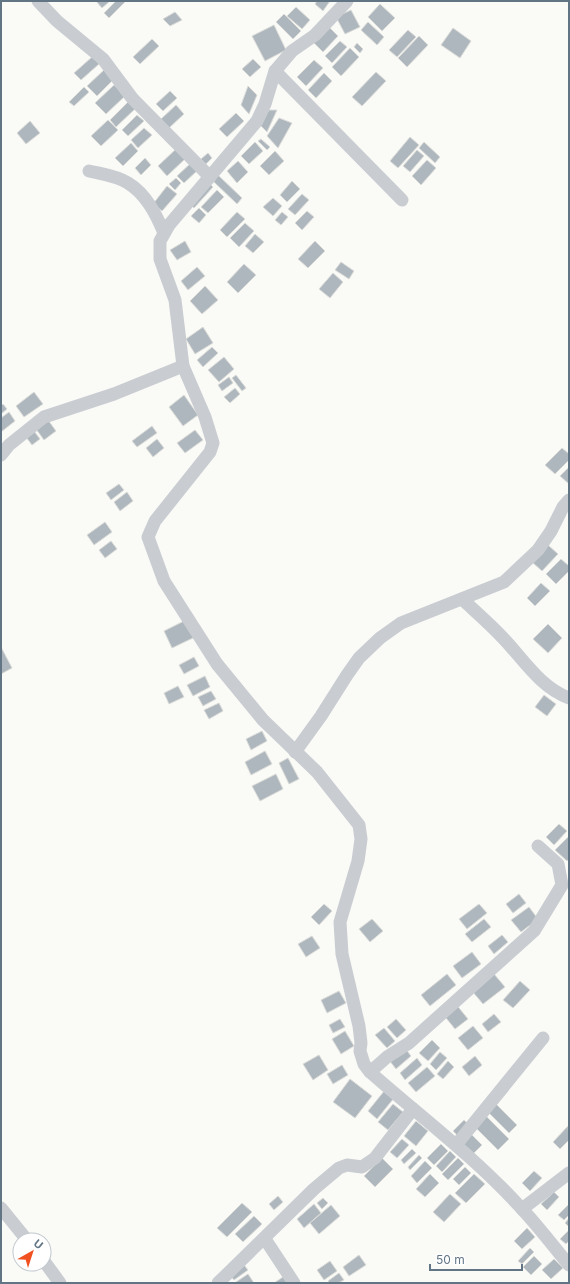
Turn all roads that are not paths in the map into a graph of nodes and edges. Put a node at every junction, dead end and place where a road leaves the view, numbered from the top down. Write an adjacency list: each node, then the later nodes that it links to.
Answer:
1 (38, 1): 5 (street)
2 (347, 1): 3 (street)
3 (276, 71): 5 (street); 6 (street)
4 (89, 171): 7 (street)
5 (210, 177): 7 (street)
6 (402, 200)
7 (164, 233): 8 (street)
8 (183, 366): 9 (street); 13 (street)
9 (1, 455)
10 (569, 500): 11 (street)
11 (462, 600): 12 (street); 13 (street)
12 (569, 698)
13 (295, 752): 16 (street)
14 (538, 846): 16 (street)
15 (543, 1038): 18 (street)
16 (370, 1072): 17 (street)
17 (413, 1109): 18 (street); 23 (street)
18 (456, 1145): 21 (street)
19 (569, 1173): 21 (street)
20 (1, 1208): 22 (street)
21 (522, 1209): 24 (street)
22 (20, 1232)
23 (265, 1238): 27 (street); 28 (street)
24 (569, 1265)
25 (52, 1272): 26 (street)
26 (60, 1283)
27 (218, 1283)
28 (294, 1283)

